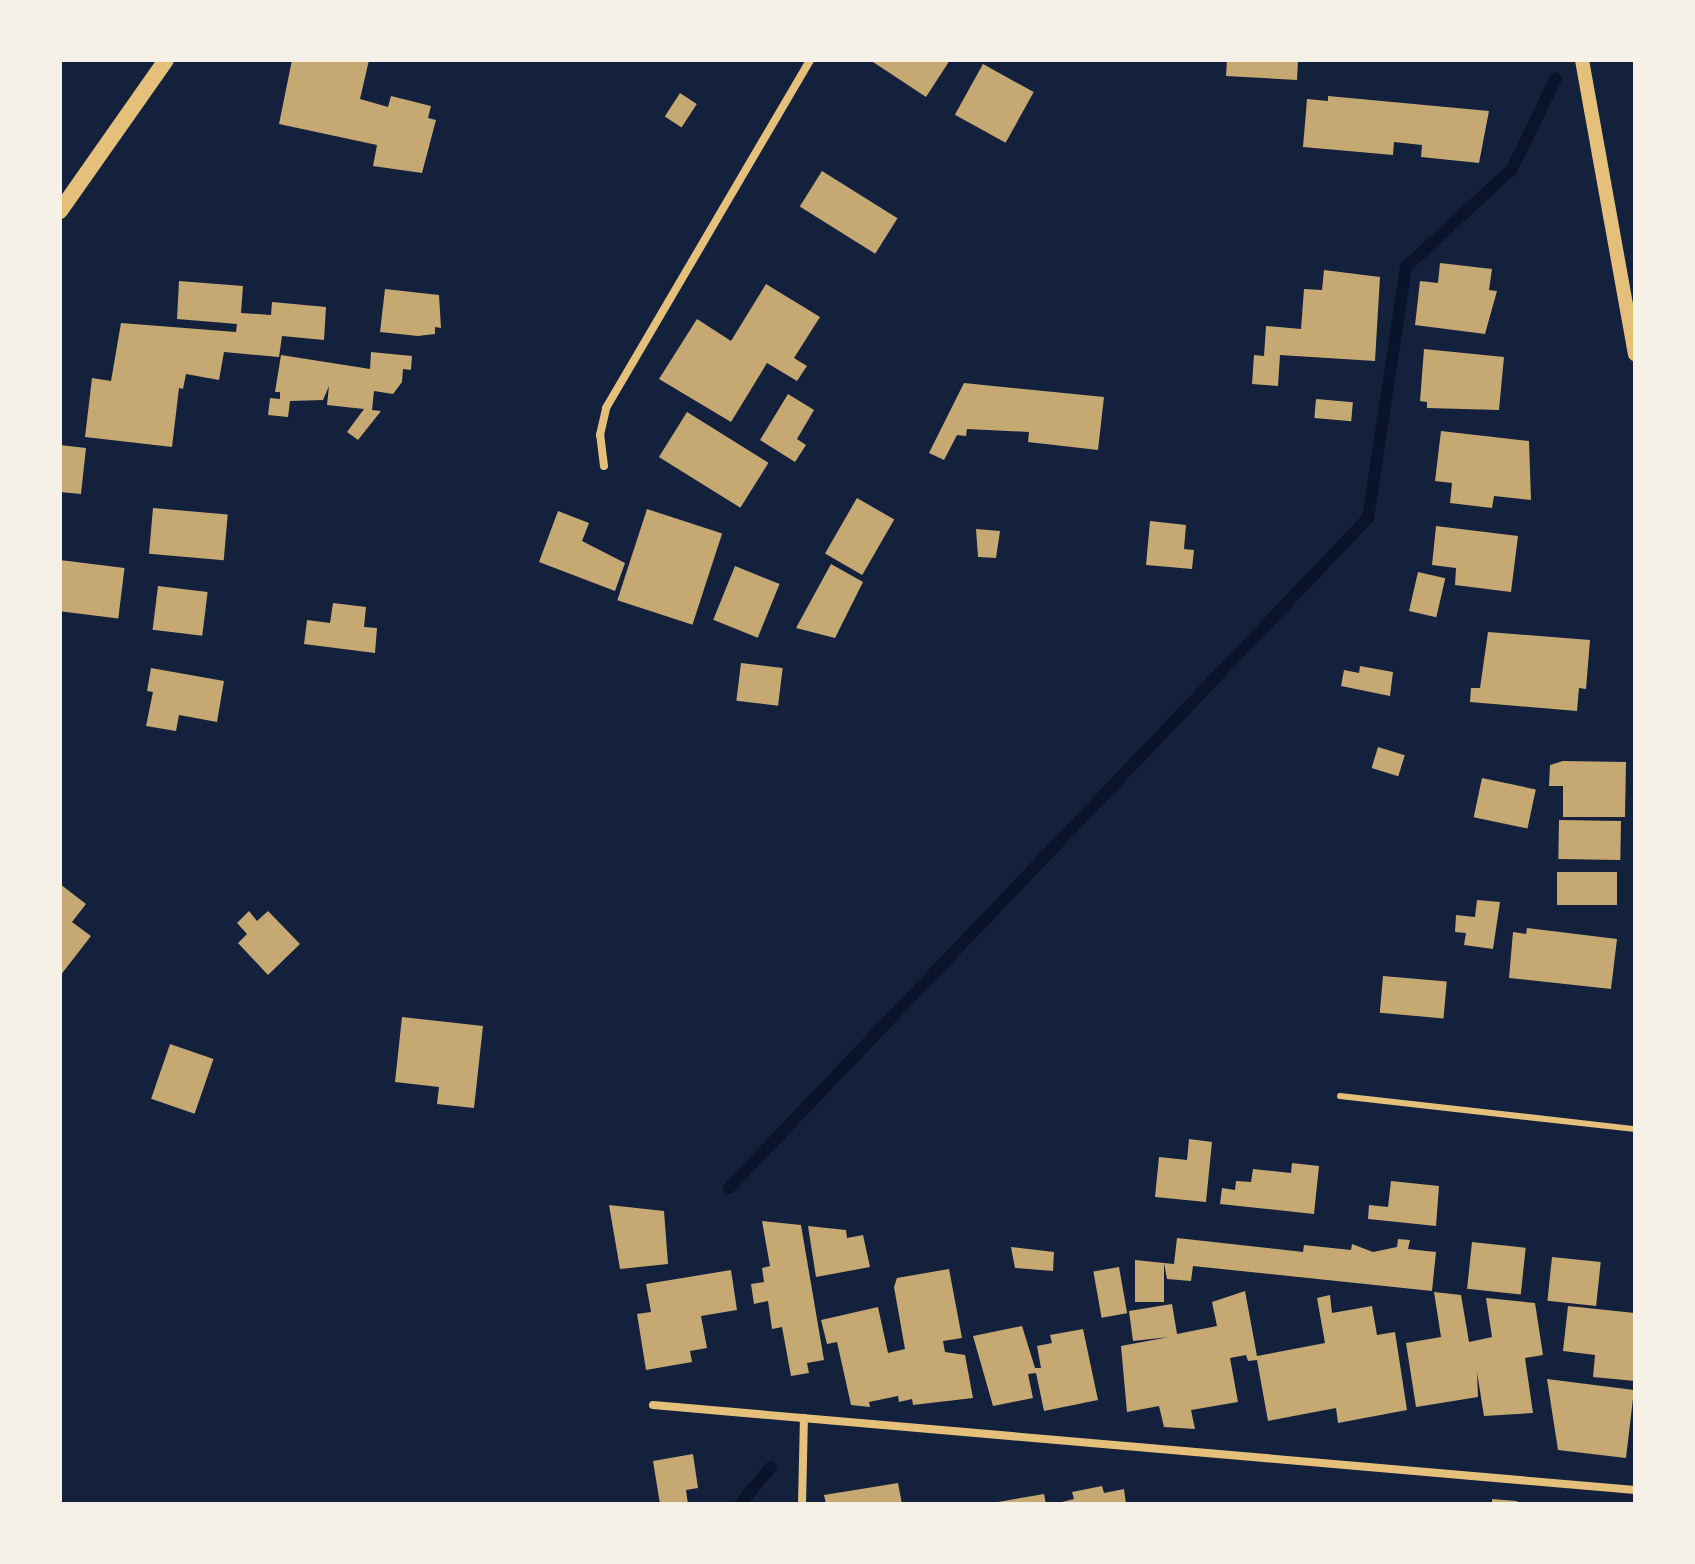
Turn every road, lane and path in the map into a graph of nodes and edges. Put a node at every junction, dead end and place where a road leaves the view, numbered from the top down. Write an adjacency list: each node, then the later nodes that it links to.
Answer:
1 (166, 60): 4 (main road)
2 (810, 60): 6 (street)
3 (1582, 60): 5 (street)
4 (60, 211)
5 (1635, 354)
6 (604, 466)
7 (1340, 1096): 8 (lane)
8 (1635, 1129)
9 (653, 1405): 10 (street)
10 (804, 1418): 11 (street); 12 (street)
11 (1635, 1490)
12 (802, 1504)

